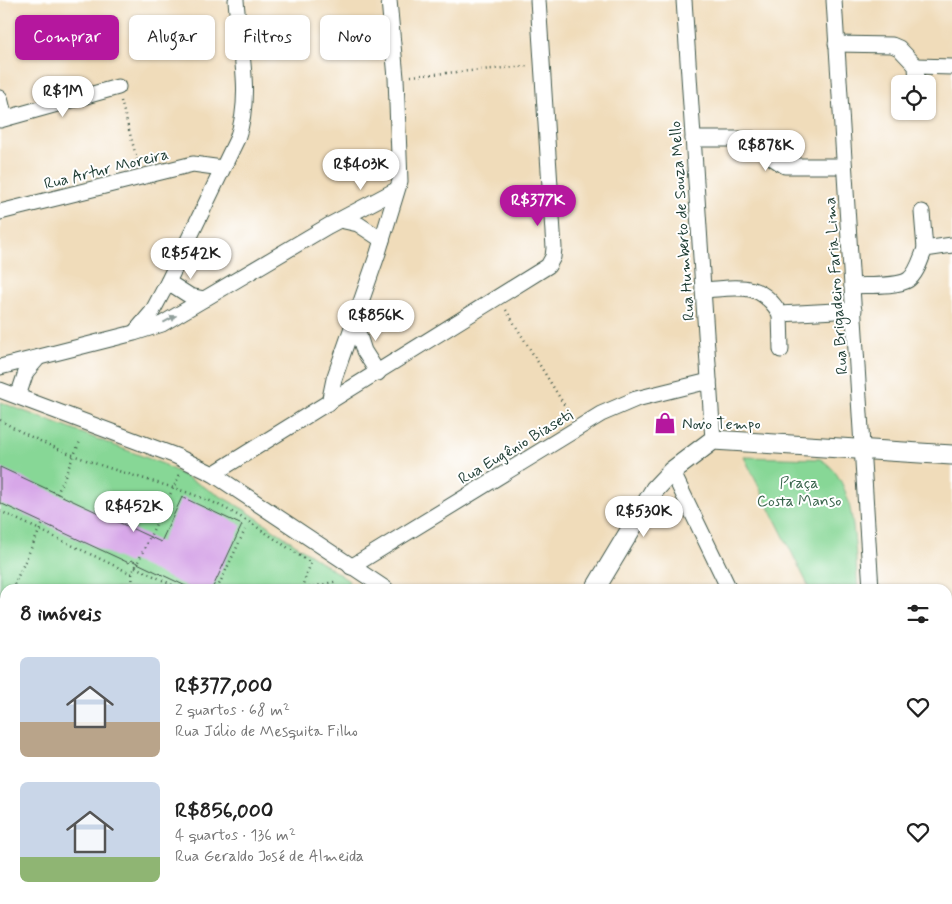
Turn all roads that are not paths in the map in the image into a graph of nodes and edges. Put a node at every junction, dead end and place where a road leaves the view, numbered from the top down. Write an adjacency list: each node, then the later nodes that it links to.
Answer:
1 (389, 0): 16 (street)
2 (538, 0): 34 (street)
3 (834, 0): 6 (street, Rua Brigadeiro Faria Lima)
4 (235, 1): 15 (street)
5 (685, 1): 13 (street, Rua Humberto de Souza Mello)
6 (836, 44): 7 (street); 14 (street, Rua Brigadeiro Faria Lima)
7 (916, 66): 8 (street); 9 (street)
8 (952, 67)
9 (916, 75)
10 (118, 87): 12 (street)
11 (0, 98): 12 (street)
12 (3, 119)
13 (693, 139): 14 (street); 25 (street, Rua Humberto de Souza Mello)
14 (844, 166): 24 (street, Rua Brigadeiro Faria Lima)
15 (222, 168): 17 (street, Rua Artur Moreira); 23 (street)
16 (396, 190): 19 (street); 20 (street)
17 (0, 212)
18 (922, 212): 22 (street)
19 (340, 220): 20 (street); 26 (street)
20 (382, 240): 29 (street)
21 (952, 245): 22 (street)
22 (925, 249): 24 (street)
23 (168, 282): 26 (street); 30 (street)
24 (852, 286): 27 (street, Rua Brigadeiro Faria Lima)
25 (703, 290): 28 (street); 35 (street, Rua Humberto de Souza Mello)
26 (204, 300): 30 (street, one-way to 26)
27 (854, 310): 28 (street); 40 (street, Rua Brigadeiro Faria Lima)
28 (780, 314): 31 (street)
29 (354, 320): 34 (street); 38 (street)
30 (134, 333): 32 (street)
31 (781, 350)
32 (38, 358): 33 (street); 37 (street)
33 (0, 367)
34 (378, 373): 38 (street)
35 (709, 381): 39 (street, Rua Humberto de Souza Mello); 44 (street, Rua Eugênio Biaseti)
36 (0, 390): 37 (street)
37 (18, 396): 43 (street)
38 (329, 403): 43 (street)
39 (713, 440): 40 (street); 42 (street)
40 (863, 450): 41 (street); 48 (street, Rua Brigadeiro Faria Lima)
41 (952, 455)
42 (672, 471): 46 (street); 47 (street)
43 (213, 474): 44 (street)
44 (351, 567): 45 (street)
45 (378, 584)
46 (598, 584)
47 (727, 584)
48 (871, 584)

